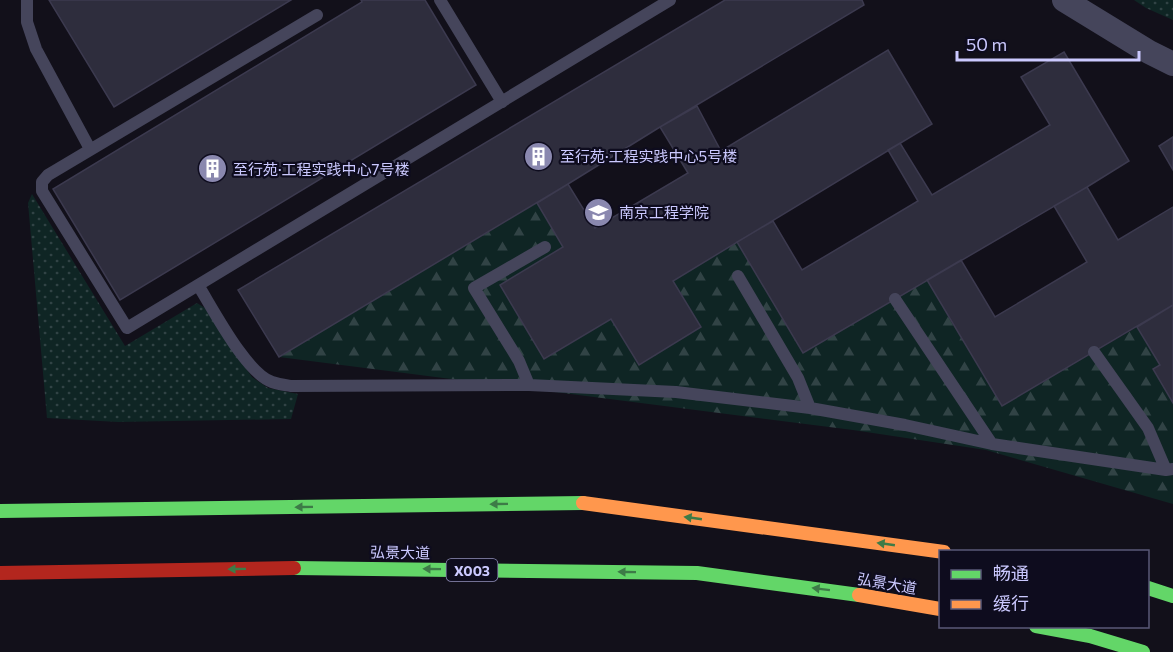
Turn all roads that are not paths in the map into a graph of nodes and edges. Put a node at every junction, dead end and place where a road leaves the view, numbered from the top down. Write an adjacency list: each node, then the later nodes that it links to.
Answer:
1 (27, 0): 8 (lane)
2 (440, 0): 7 (lane)
3 (670, 0): 7 (lane)
4 (1064, 0): 6 (street)
5 (317, 15): 8 (lane)
6 (1173, 64)
7 (502, 102): 11 (lane)
8 (90, 149): 11 (lane)
9 (545, 247): 14 (lane)
10 (738, 276): 15 (lane)
11 (198, 285): 14 (lane)
12 (895, 299): 16 (lane)
13 (1094, 352): 17 (lane)
14 (529, 385): 15 (lane)
15 (810, 408): 16 (lane)
16 (992, 444): 17 (lane)
17 (1170, 470)
18 (0, 511): 19 (main road, one-way to 18)
19 (939, 551)
20 (0, 573): 23 (main road, 弘景大道 / X003, one-way to 20)
21 (1149, 588): 22 (main road)
22 (1173, 596)
23 (939, 609)
24 (1042, 628): 25 (main road)
25 (1143, 652)

